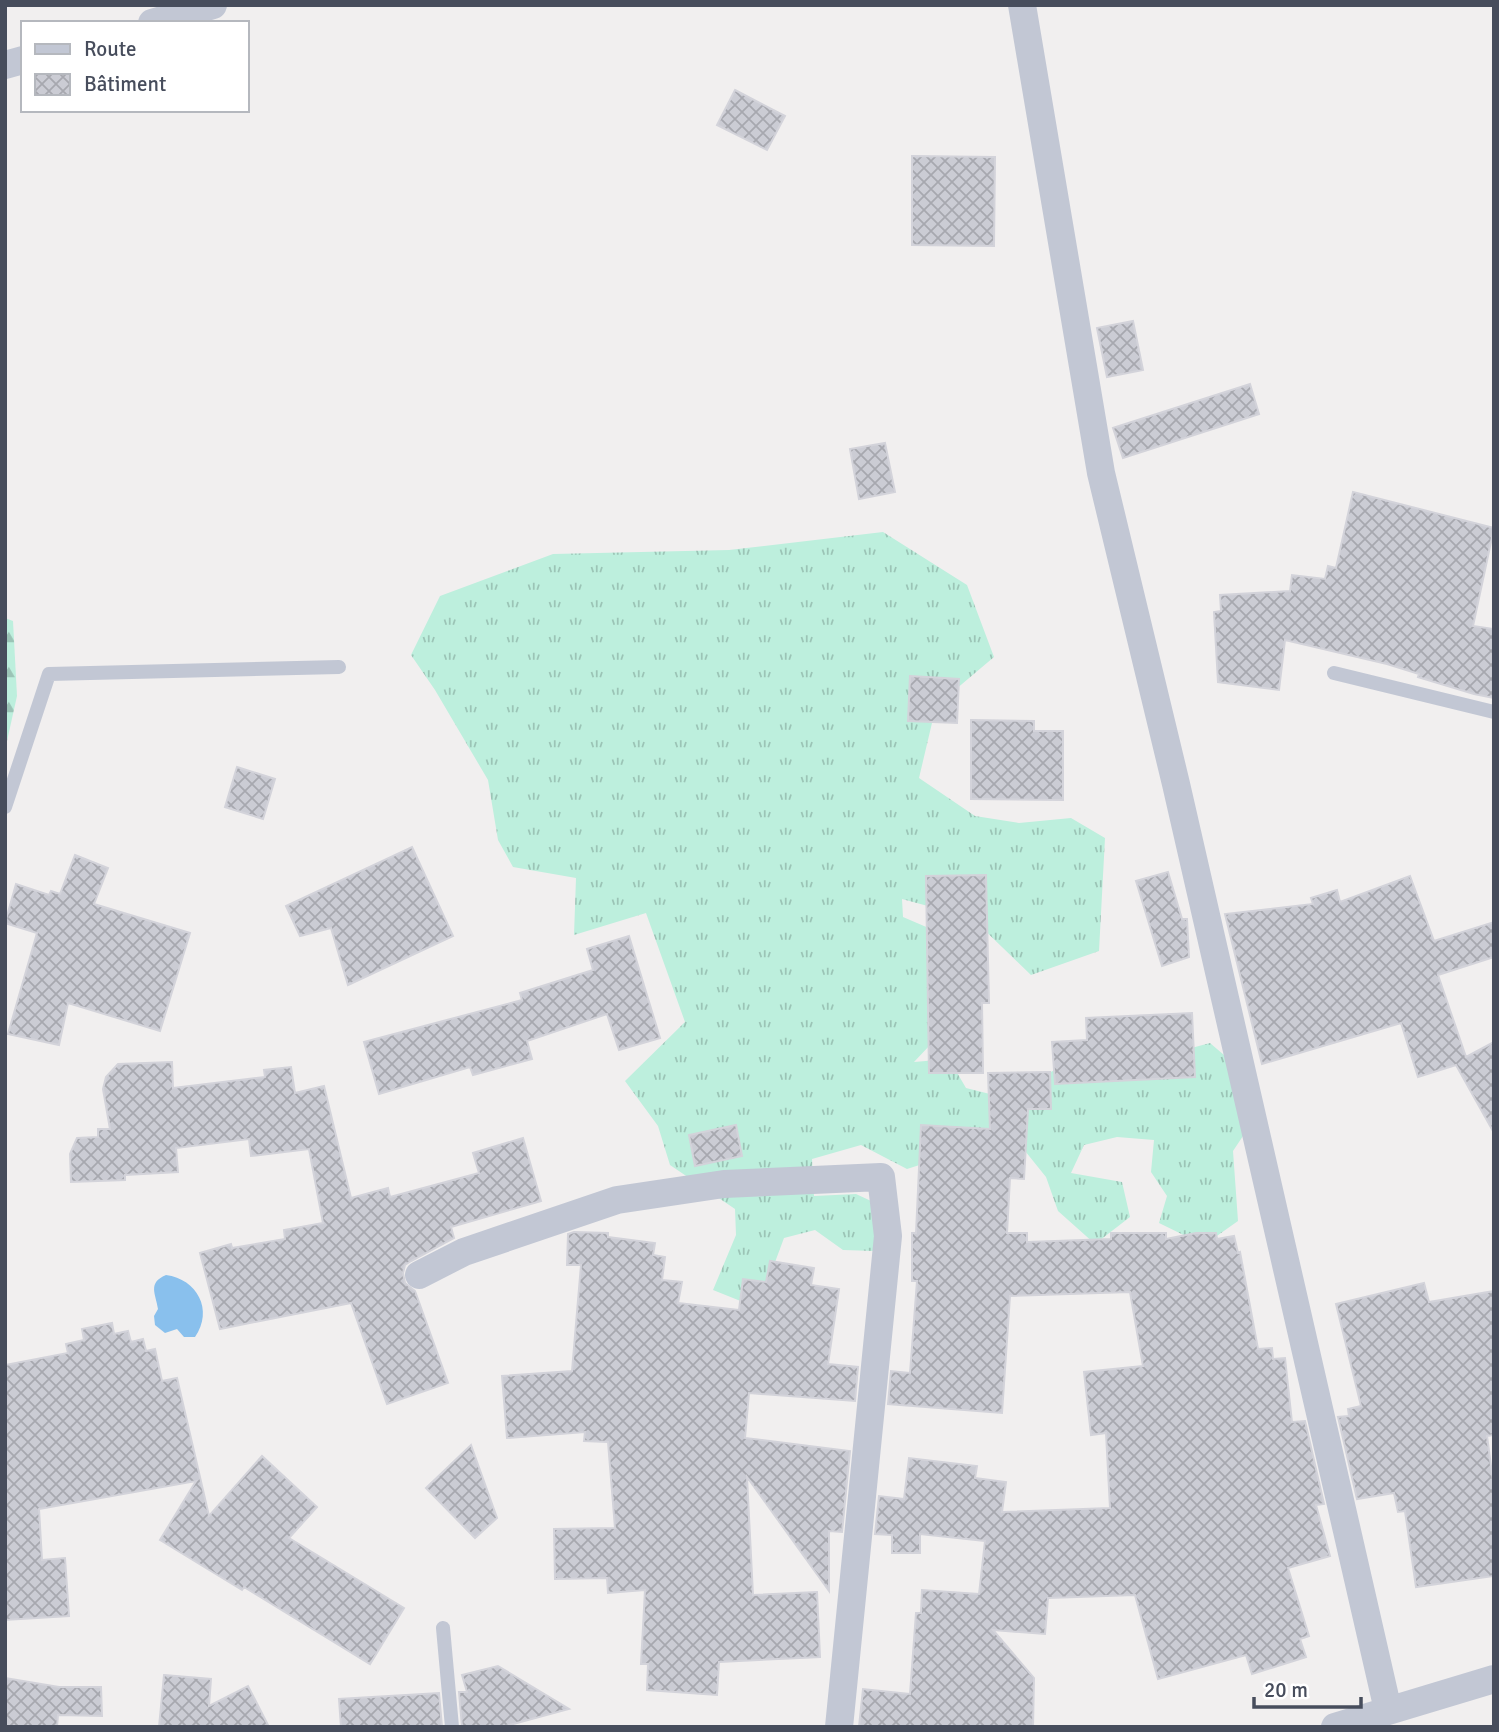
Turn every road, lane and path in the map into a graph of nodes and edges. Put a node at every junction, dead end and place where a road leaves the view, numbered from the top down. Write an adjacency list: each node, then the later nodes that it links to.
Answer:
1 (213, 5): 3 (street)
2 (1022, 5): 11 (street)
3 (159, 21)
4 (339, 667): 7 (lane)
5 (1334, 673): 6 (lane)
6 (1494, 712)
7 (5, 807)
8 (419, 1275): 13 (street)
9 (443, 1628): 12 (lane)
10 (1494, 1679): 11 (street)
11 (1388, 1710): 14 (street)
12 (452, 1727)
13 (839, 1727)
14 (1335, 1727)

